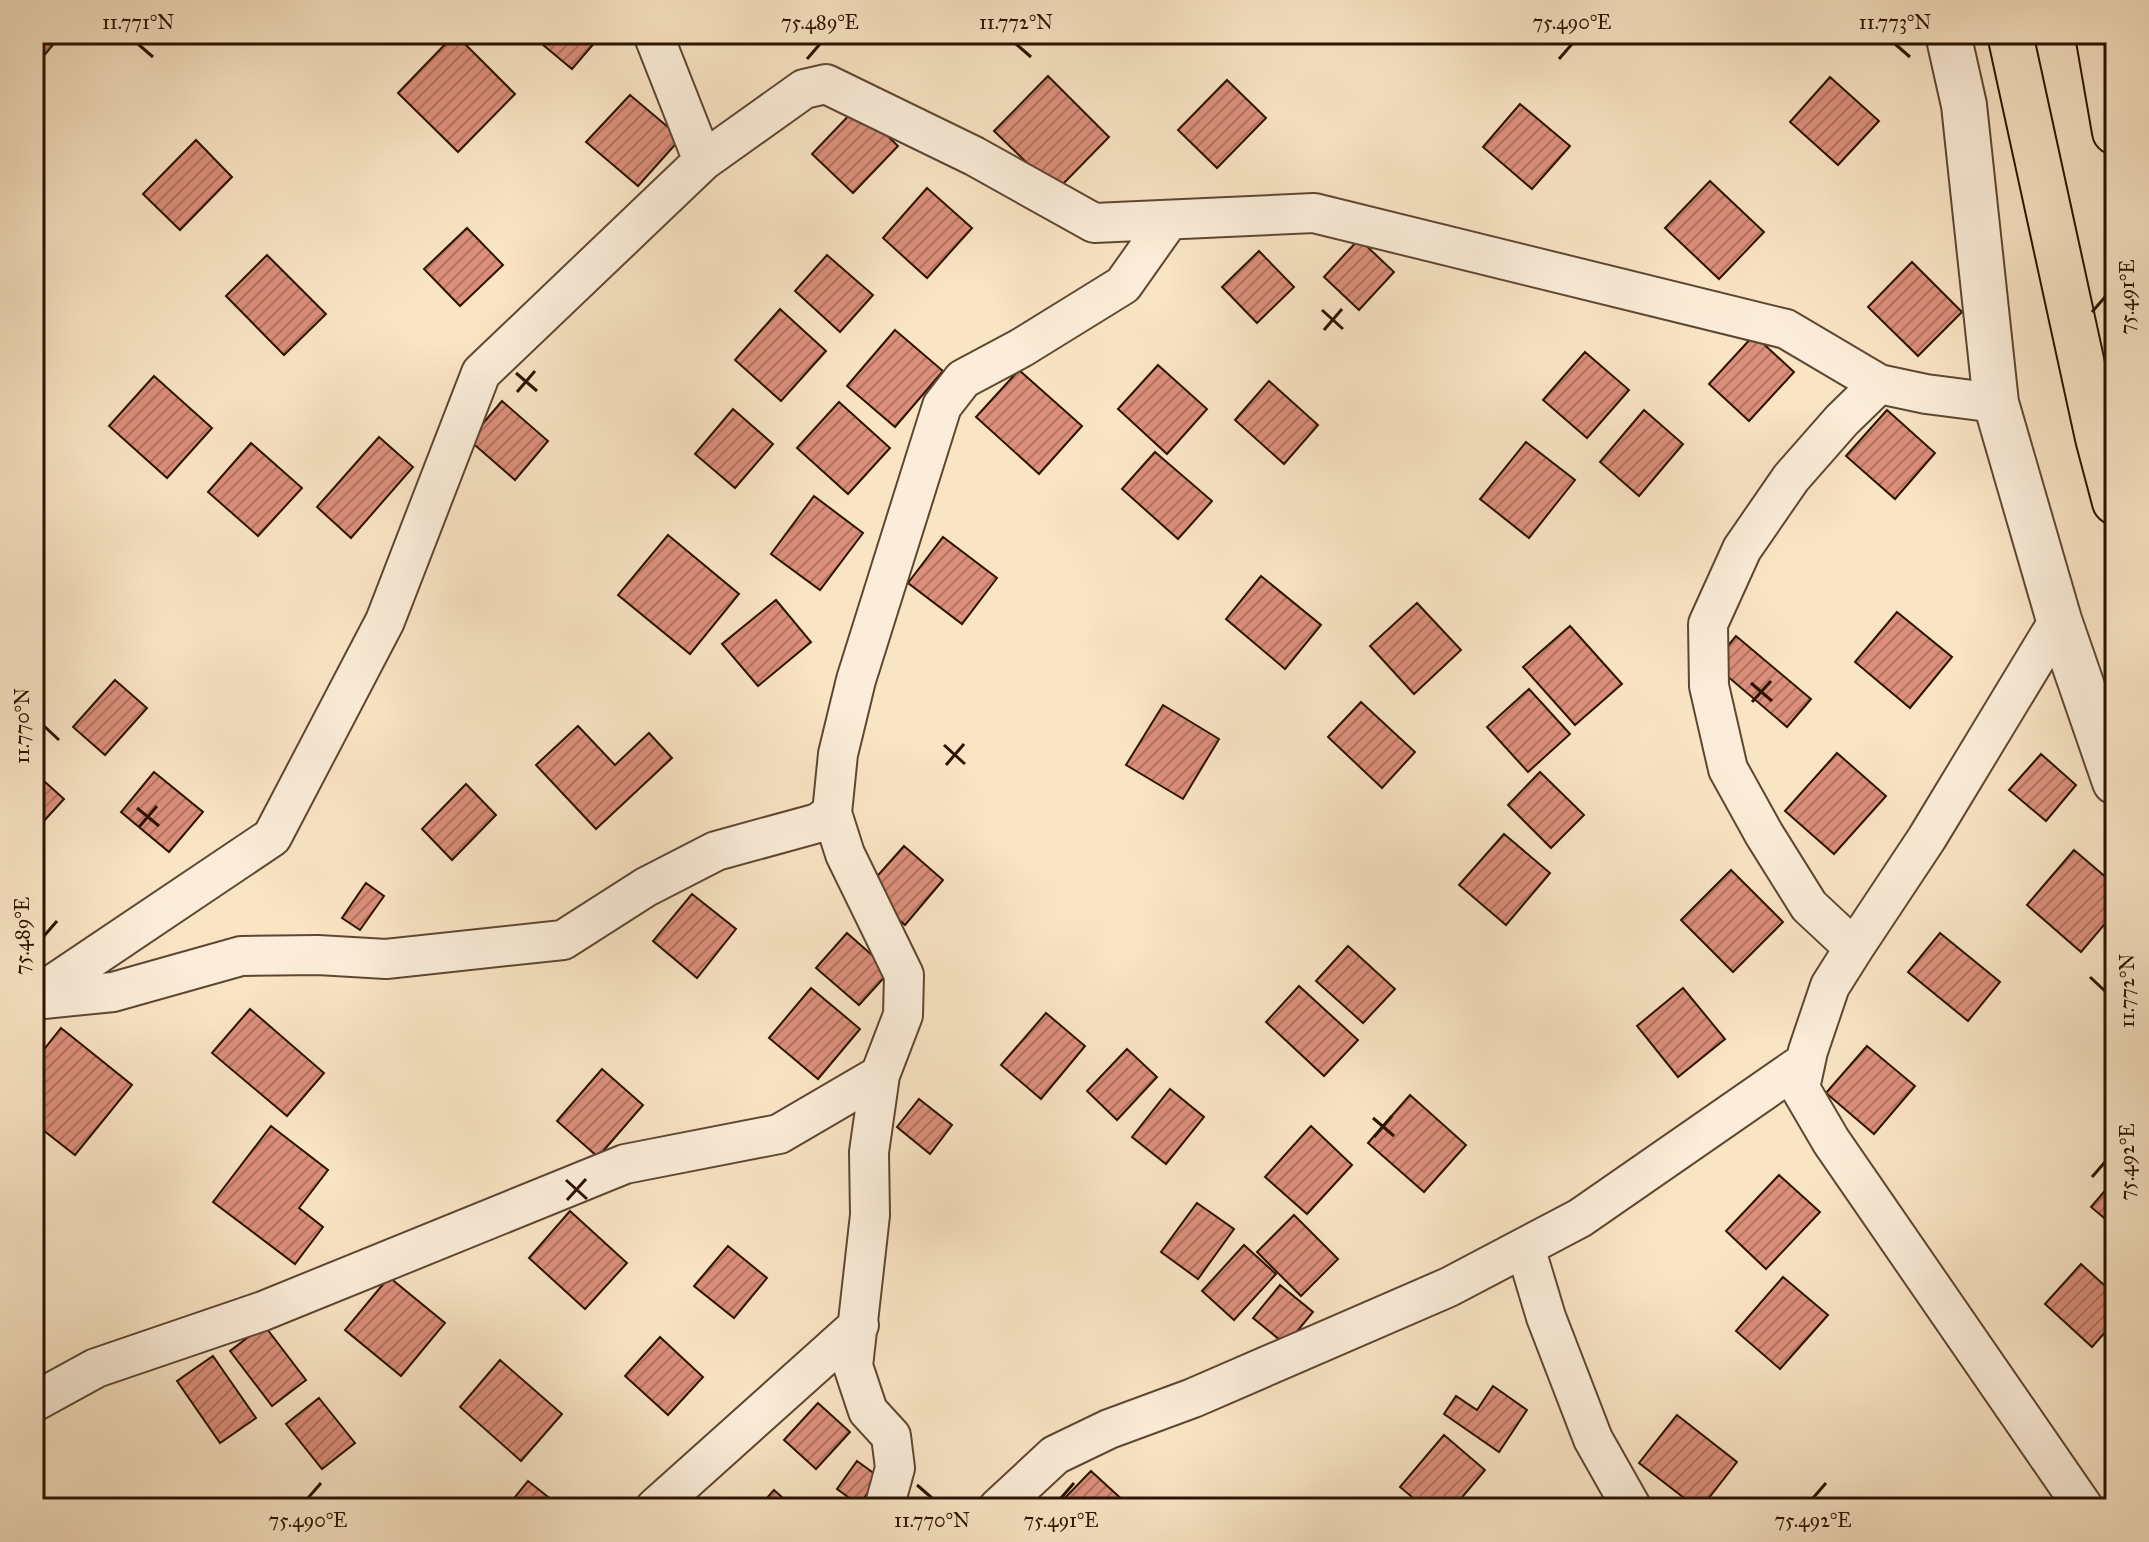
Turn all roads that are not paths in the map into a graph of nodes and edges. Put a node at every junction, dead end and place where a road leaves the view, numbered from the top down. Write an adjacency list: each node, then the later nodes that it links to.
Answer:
1 (653, 34): 6 (street)
2 (1948, 34): 9 (street)
3 (2010, 34): 10 (highway)
4 (2098, 34): 5 (highway)
5 (2115, 132)
6 (703, 161): 7 (street); 15 (street)
7 (1169, 220): 8 (street); 13 (street)
8 (1879, 384): 9 (street); 14 (street)
9 (1996, 403): 11 (street)
10 (2115, 502)
11 (2059, 620): 12 (street); 14 (street)
12 (2115, 782)
13 (832, 813): 15 (street); 17 (street)
14 (1854, 948): 16 (street)
15 (34, 999)
16 (1805, 1062): 18 (street); 25 (street)
17 (880, 1075): 19 (street); 20 (street)
18 (1525, 1247): 23 (street); 24 (street)
19 (859, 1325): 21 (street); 22 (street)
20 (34, 1402)
21 (655, 1508)
22 (884, 1508)
23 (998, 1508)
24 (1632, 1508)
25 (2084, 1508)

